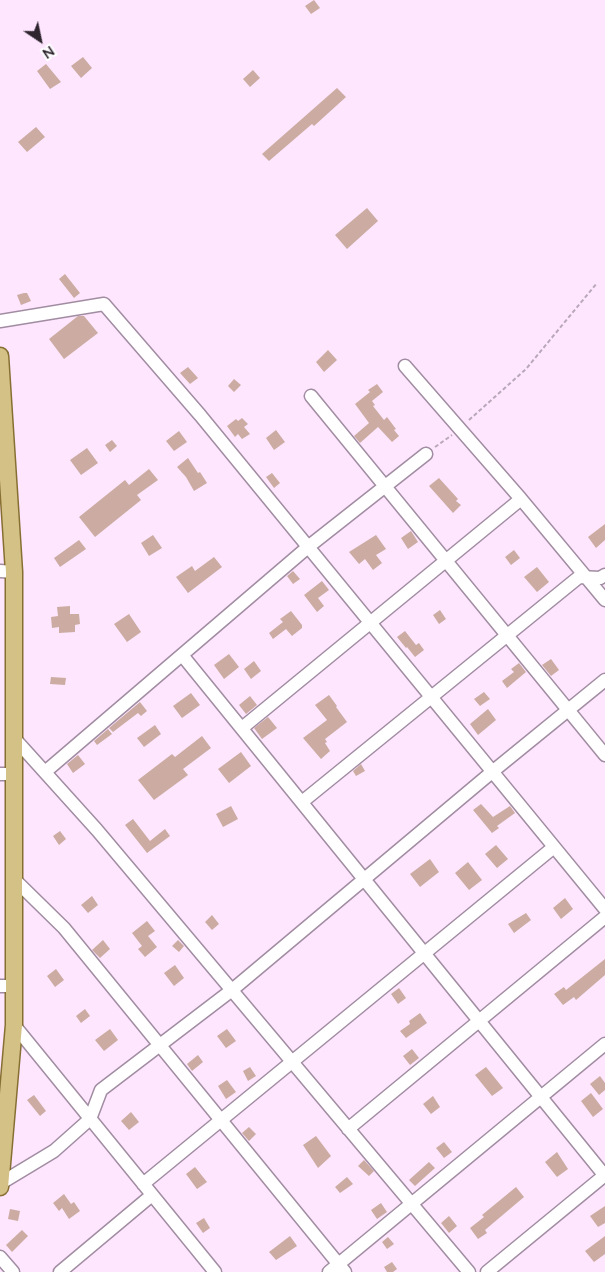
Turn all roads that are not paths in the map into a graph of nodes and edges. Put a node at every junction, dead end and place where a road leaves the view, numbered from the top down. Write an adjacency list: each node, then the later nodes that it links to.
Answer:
1 (0, 321): 9 (street)
2 (0, 356): 5 (main road)
3 (405, 366): 8 (street)
4 (311, 396): 7 (street)
5 (2, 399): 11 (main road)
6 (426, 454): 7 (street)
7 (385, 486): 9 (street); 10 (street)
8 (521, 499): 10 (street); 13 (street)
9 (308, 547): 15 (street); 17 (street)
10 (446, 561): 15 (street); 16 (street)
11 (7, 572): 22 (main road)
12 (605, 575): 13 (street)
13 (586, 578): 14 (street); 16 (street)
14 (605, 600)
15 (370, 623): 19 (street); 21 (street)
16 (507, 635): 19 (street); 20 (street)
17 (182, 655): 21 (street); 24 (street)
18 (605, 680): 20 (street)
19 (431, 697): 25 (street); 27 (street)
20 (568, 710): 23 (street); 25 (street)
21 (242, 728): 27 (street)
22 (14, 738): 24 (street); 26 (main road)
23 (605, 755)
24 (45, 772): 35 (street)
25 (492, 772): 28 (street); 30 (street)
26 (7, 774): 29 (main road)
27 (302, 802): 30 (street)
28 (554, 848): 31 (street); 33 (street)
29 (14, 879): 34 (main road); 39 (street)
30 (364, 879): 33 (street); 35 (street)
31 (605, 909)
32 (605, 917): 36 (street)
33 (425, 954): 36 (street); 40 (street)
34 (7, 986): 37 (main road)
35 (232, 990): 39 (street); 40 (street)
36 (479, 1020): 41 (street); 44 (street)
37 (14, 1025): 42 (street); 47 (main road)
38 (605, 1044): 41 (street)
39 (160, 1046): 42 (street); 43 (street)
40 (292, 1062): 43 (street); 44 (street)
41 (541, 1097): 45 (street); 49 (street)
42 (90, 1119): 46 (street); 47 (street)
43 (221, 1120): 46 (street); 51 (street)
44 (348, 1129): 49 (street)
45 (605, 1175): 56 (street)
46 (143, 1184): 48 (street)
47 (0, 1185)
48 (152, 1195): 52 (street); 54 (street)
49 (411, 1204): 51 (street); 55 (street)
50 (0, 1258): 53 (street)
51 (338, 1269)
52 (208, 1270)
53 (13, 1272)
54 (60, 1272)
55 (469, 1272)
56 (488, 1272)

